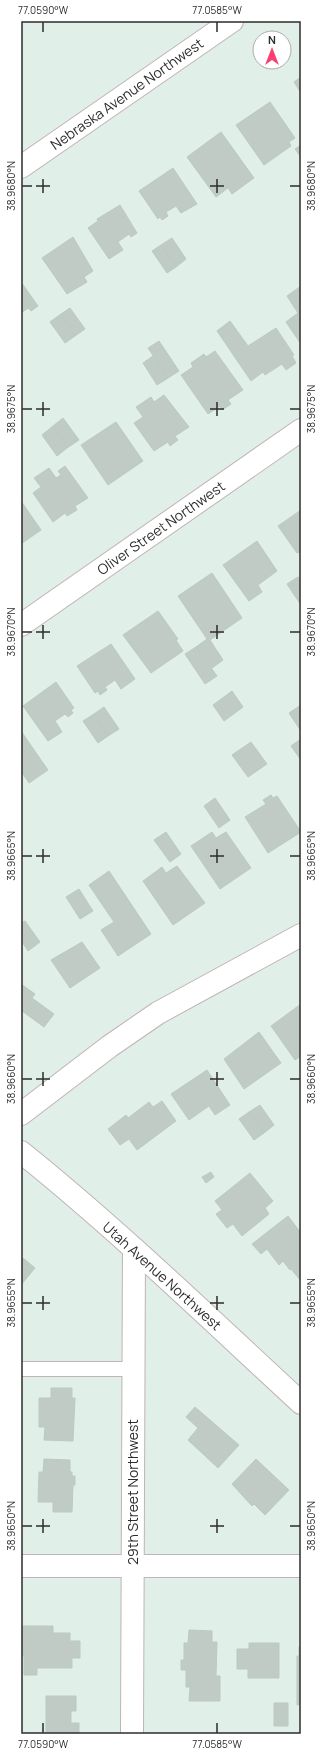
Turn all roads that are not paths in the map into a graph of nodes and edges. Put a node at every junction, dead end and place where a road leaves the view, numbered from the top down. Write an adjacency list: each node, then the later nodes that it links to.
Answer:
1 (232, 21): 2 (street, Nebraska Avenue Northwest)
2 (21, 167)
3 (301, 430): 4 (street, Oliver Street Northwest)
4 (21, 625)
5 (301, 935): 6 (street)
6 (21, 1114)
7 (21, 1152): 8 (street, Utah Avenue Northwest)
8 (134, 1249): 10 (street, 29th Street Northwest); 11 (street, Utah Avenue Northwest)
9 (21, 1369): 10 (lane)
10 (133, 1369): 13 (street, 29th Street Northwest)
11 (299, 1397)
12 (21, 1566): 13 (street)
13 (132, 1566): 14 (street); 15 (street, 29th Street Northwest)
14 (301, 1566)
15 (132, 1734)

